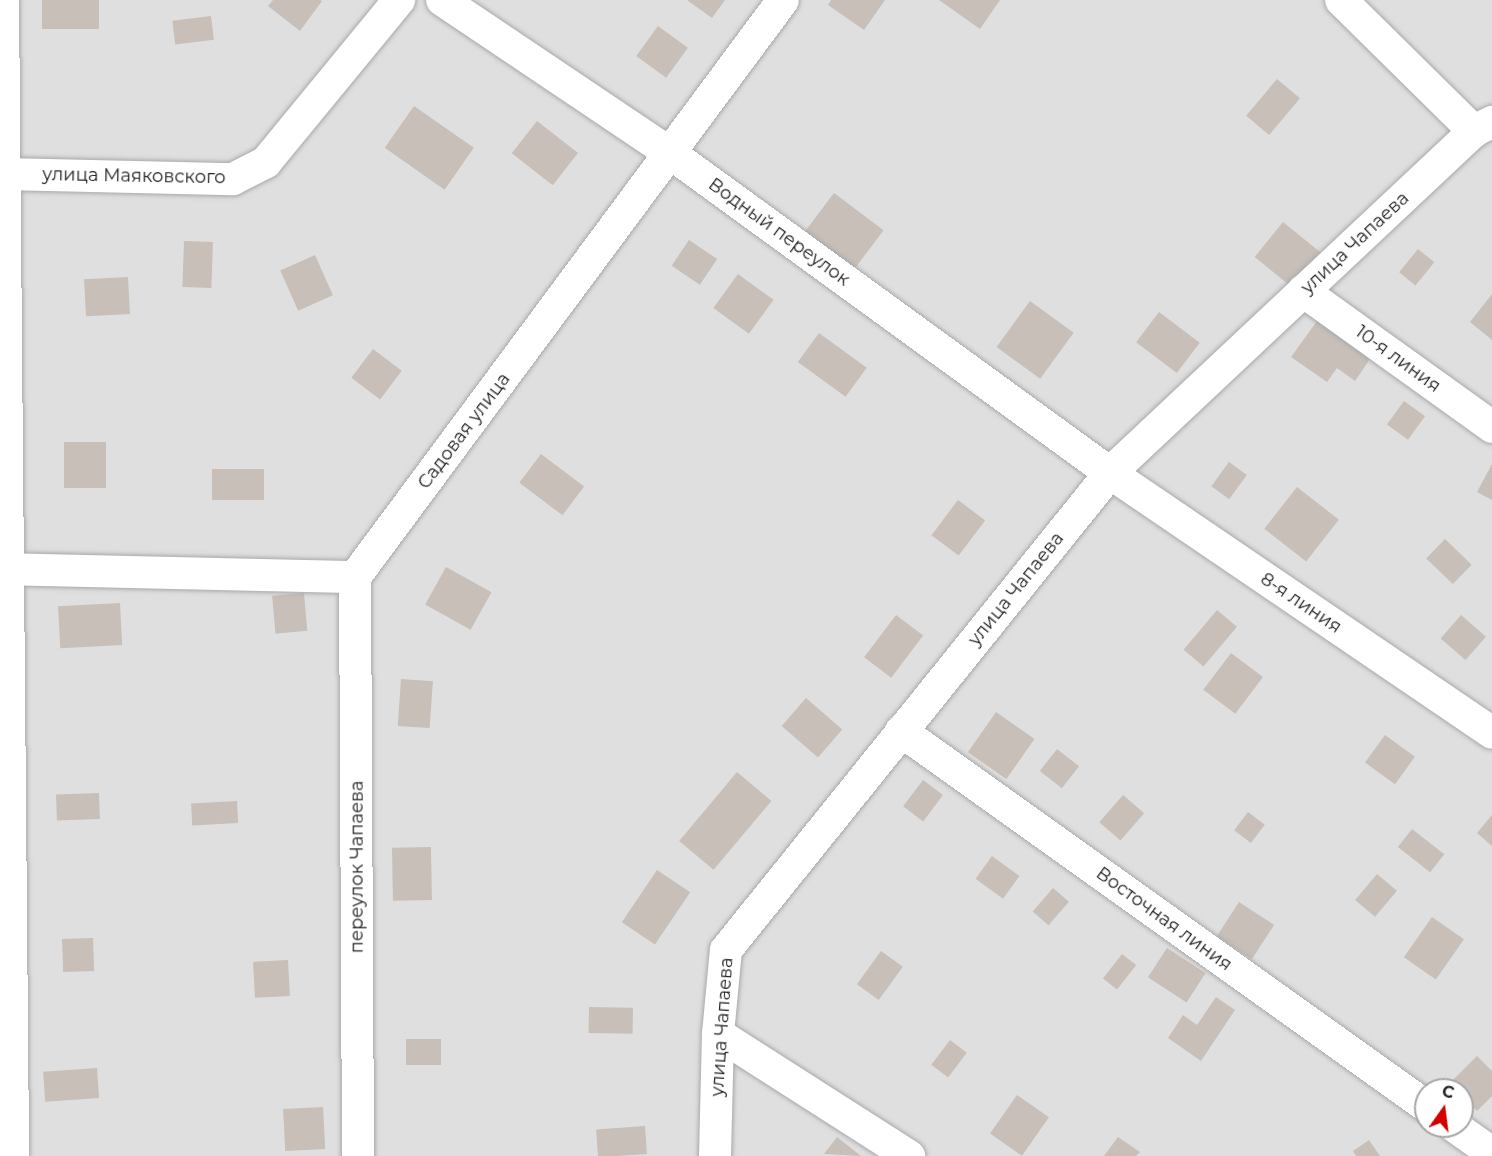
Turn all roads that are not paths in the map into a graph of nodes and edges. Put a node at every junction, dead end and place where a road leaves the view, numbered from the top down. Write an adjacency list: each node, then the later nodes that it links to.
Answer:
1 (3, 0): 8 (street)
2 (399, 0): 8 (street, улица Маяковского)
3 (442, 0): 7 (street, Водный переулок)
4 (783, 0): 7 (street, Садовая улица)
5 (1341, 0): 6 (street)
6 (1483, 127): 9 (street, улица Чапаева)
7 (670, 153): 11 (street, Водный переулок); 13 (street, Садовая улица)
8 (4, 174): 12 (street)
9 (1303, 291): 10 (street, 10-я линия); 11 (street, улица Чапаева)
10 (1492, 427)
11 (1110, 473): 14 (street, улица Чапаева); 15 (street, 8-я линия)
12 (3, 569): 13 (street); 20 (street)
13 (355, 577): 21 (street, переулок Чапаева)
14 (901, 731): 16 (street, улица Чапаева); 17 (street, Восточная линия)
15 (1492, 733)
16 (718, 1034): 22 (street, улица Чапаева); 23 (street)
17 (1414, 1097)
18 (1471, 1138): 19 (street)
19 (1492, 1153)
20 (13, 1156)
21 (358, 1156)
22 (715, 1156)
23 (909, 1156)

